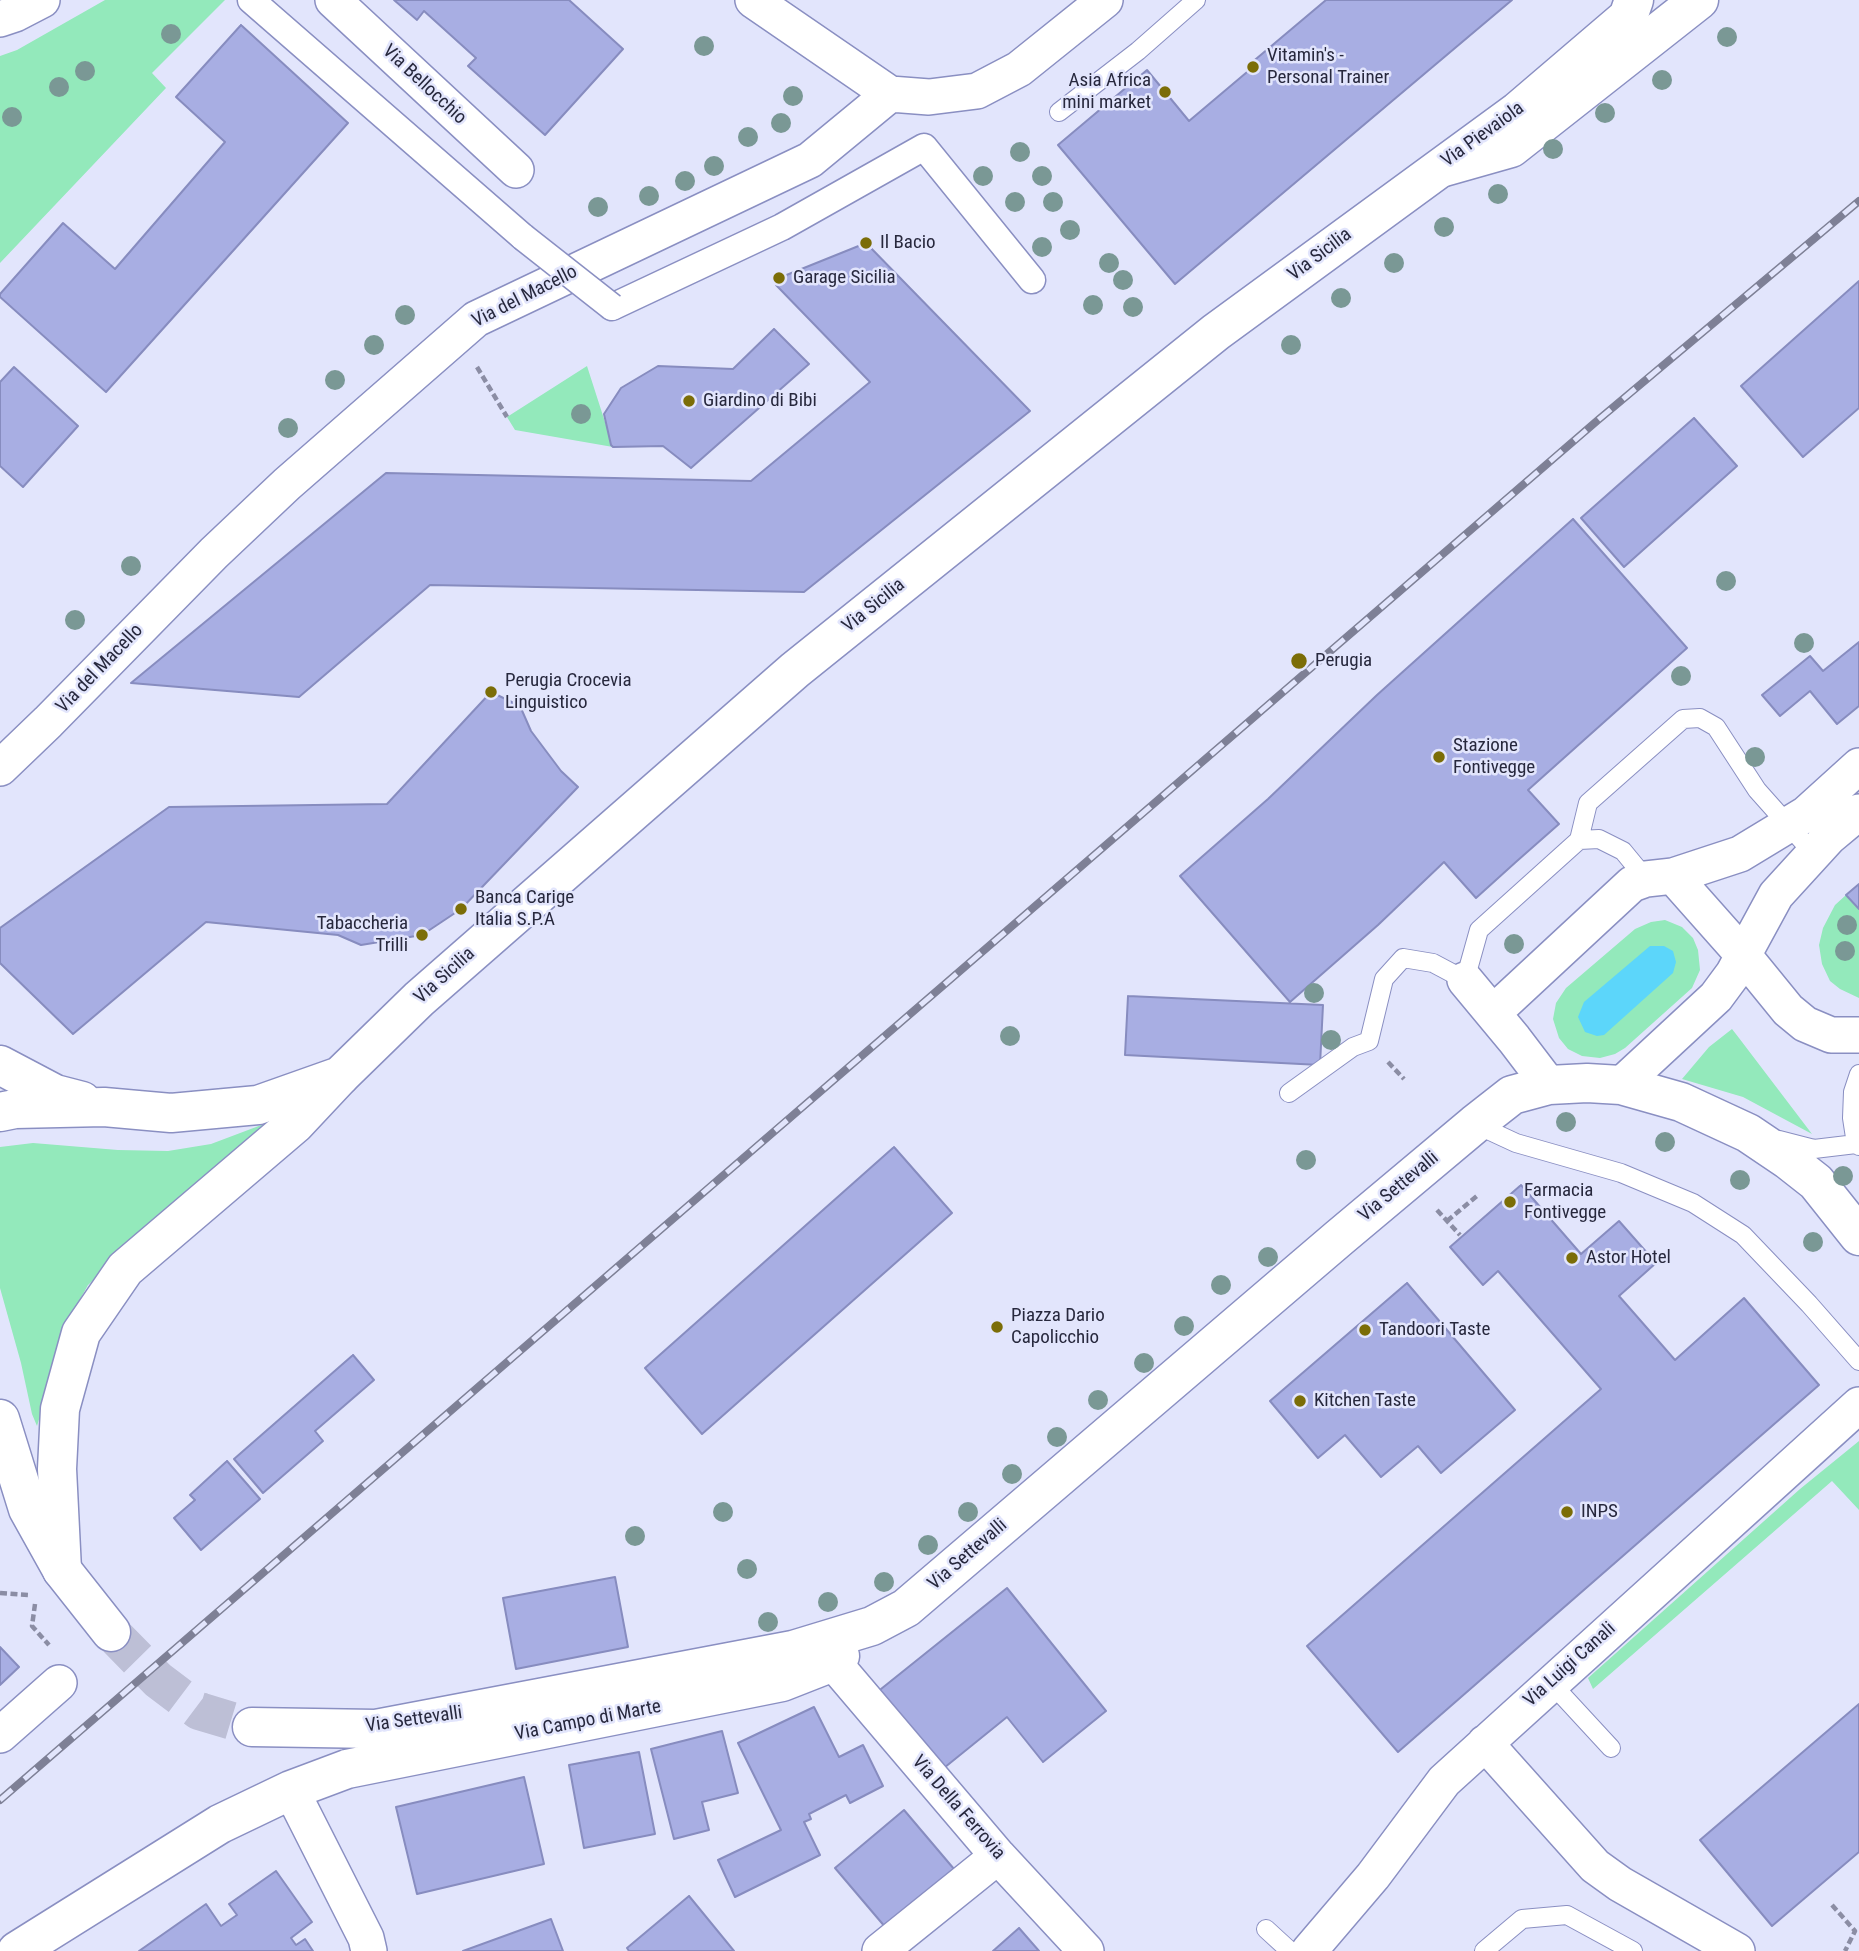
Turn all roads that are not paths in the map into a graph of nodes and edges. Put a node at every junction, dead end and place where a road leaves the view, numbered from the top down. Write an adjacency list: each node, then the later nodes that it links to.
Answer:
1 (41, 0): 9 (street)
2 (251, 0): 14 (street, bridge)
3 (333, 0): 13 (street, Via Bellocchio)
4 (753, 0): 10 (street)
5 (1105, 0): 10 (street)
6 (1196, 0): 11 (lane)
7 (1634, 0): 12 (main road, Via Pievaiola)
8 (1699, 0): 12 (main road, Via Pievaiola)
9 (0, 19)
10 (890, 94): 16 (street, Via del Macello)
11 (1059, 112)
12 (1437, 169): 28 (main road, Via Sicilia)
13 (516, 170)
14 (1032, 280)
15 (1859, 766): 18 (street)
16 (0, 768)
17 (1859, 813): 20 (street)
18 (1788, 825): 19 (lane); 20 (lane); 21 (street)
19 (1579, 840): 21 (lane); 23 (lane)
20 (1814, 855): 22 (street)
21 (1659, 878): 22 (street); 24 (street)
22 (1744, 956): 25 (street); 30 (street)
23 (1465, 980): 24 (street); 31 (lane)
24 (1493, 1013): 29 (street)
25 (1859, 1035)
26 (0, 1065): 32 (main road)
27 (1859, 1073): 36 (lane)
28 (340, 1076): 32 (main road); 41 (main road, Via Sicilia)
29 (1549, 1085): 30 (main road, Via Settevalli); 34 (main road, Via Settevalli)
30 (1621, 1085): 35 (main road, Via Settevalli)
31 (1289, 1093)
32 (104, 1107): 33 (main road)
33 (0, 1112)
34 (1475, 1124): 38 (lane); 42 (main road, Via Settevalli)
35 (1748, 1132): 36 (lane); 37 (main road, Via Settevalli)
36 (1857, 1145)
37 (1852, 1221)
38 (1859, 1362)
39 (1859, 1405): 46 (street, Via Luigi Canali)
40 (0, 1419): 41 (main road)
41 (62, 1570): 43 (main road)
42 (872, 1626): 44 (main road, Via Campo di Marte); 47 (main road, Via Settevalli)
43 (111, 1632)
44 (833, 1662): 51 (main road, Via Campo di Marte); 52 (street, Via Della Ferrovia)
45 (59, 1683): 48 (street)
46 (1551, 1683): 49 (street, Via Luigi Canali); 50 (lane)
47 (252, 1727)
48 (0, 1734)
49 (1485, 1743): 59 (street, Via Luigi Canali); 62 (street)
50 (1611, 1748)
51 (291, 1790): 54 (main road, Via Campo di Marte); 55 (street)
52 (998, 1856): 56 (street); 57 (street, Via Della Ferrovia)
53 (1266, 1929): 58 (lane)
54 (17, 1951)
55 (369, 1951)
56 (880, 1951)
57 (1086, 1951)
58 (1290, 1951)
59 (1309, 1951)
60 (1484, 1951): 61 (lane)
61 (1633, 1951)
62 (1737, 1951)

